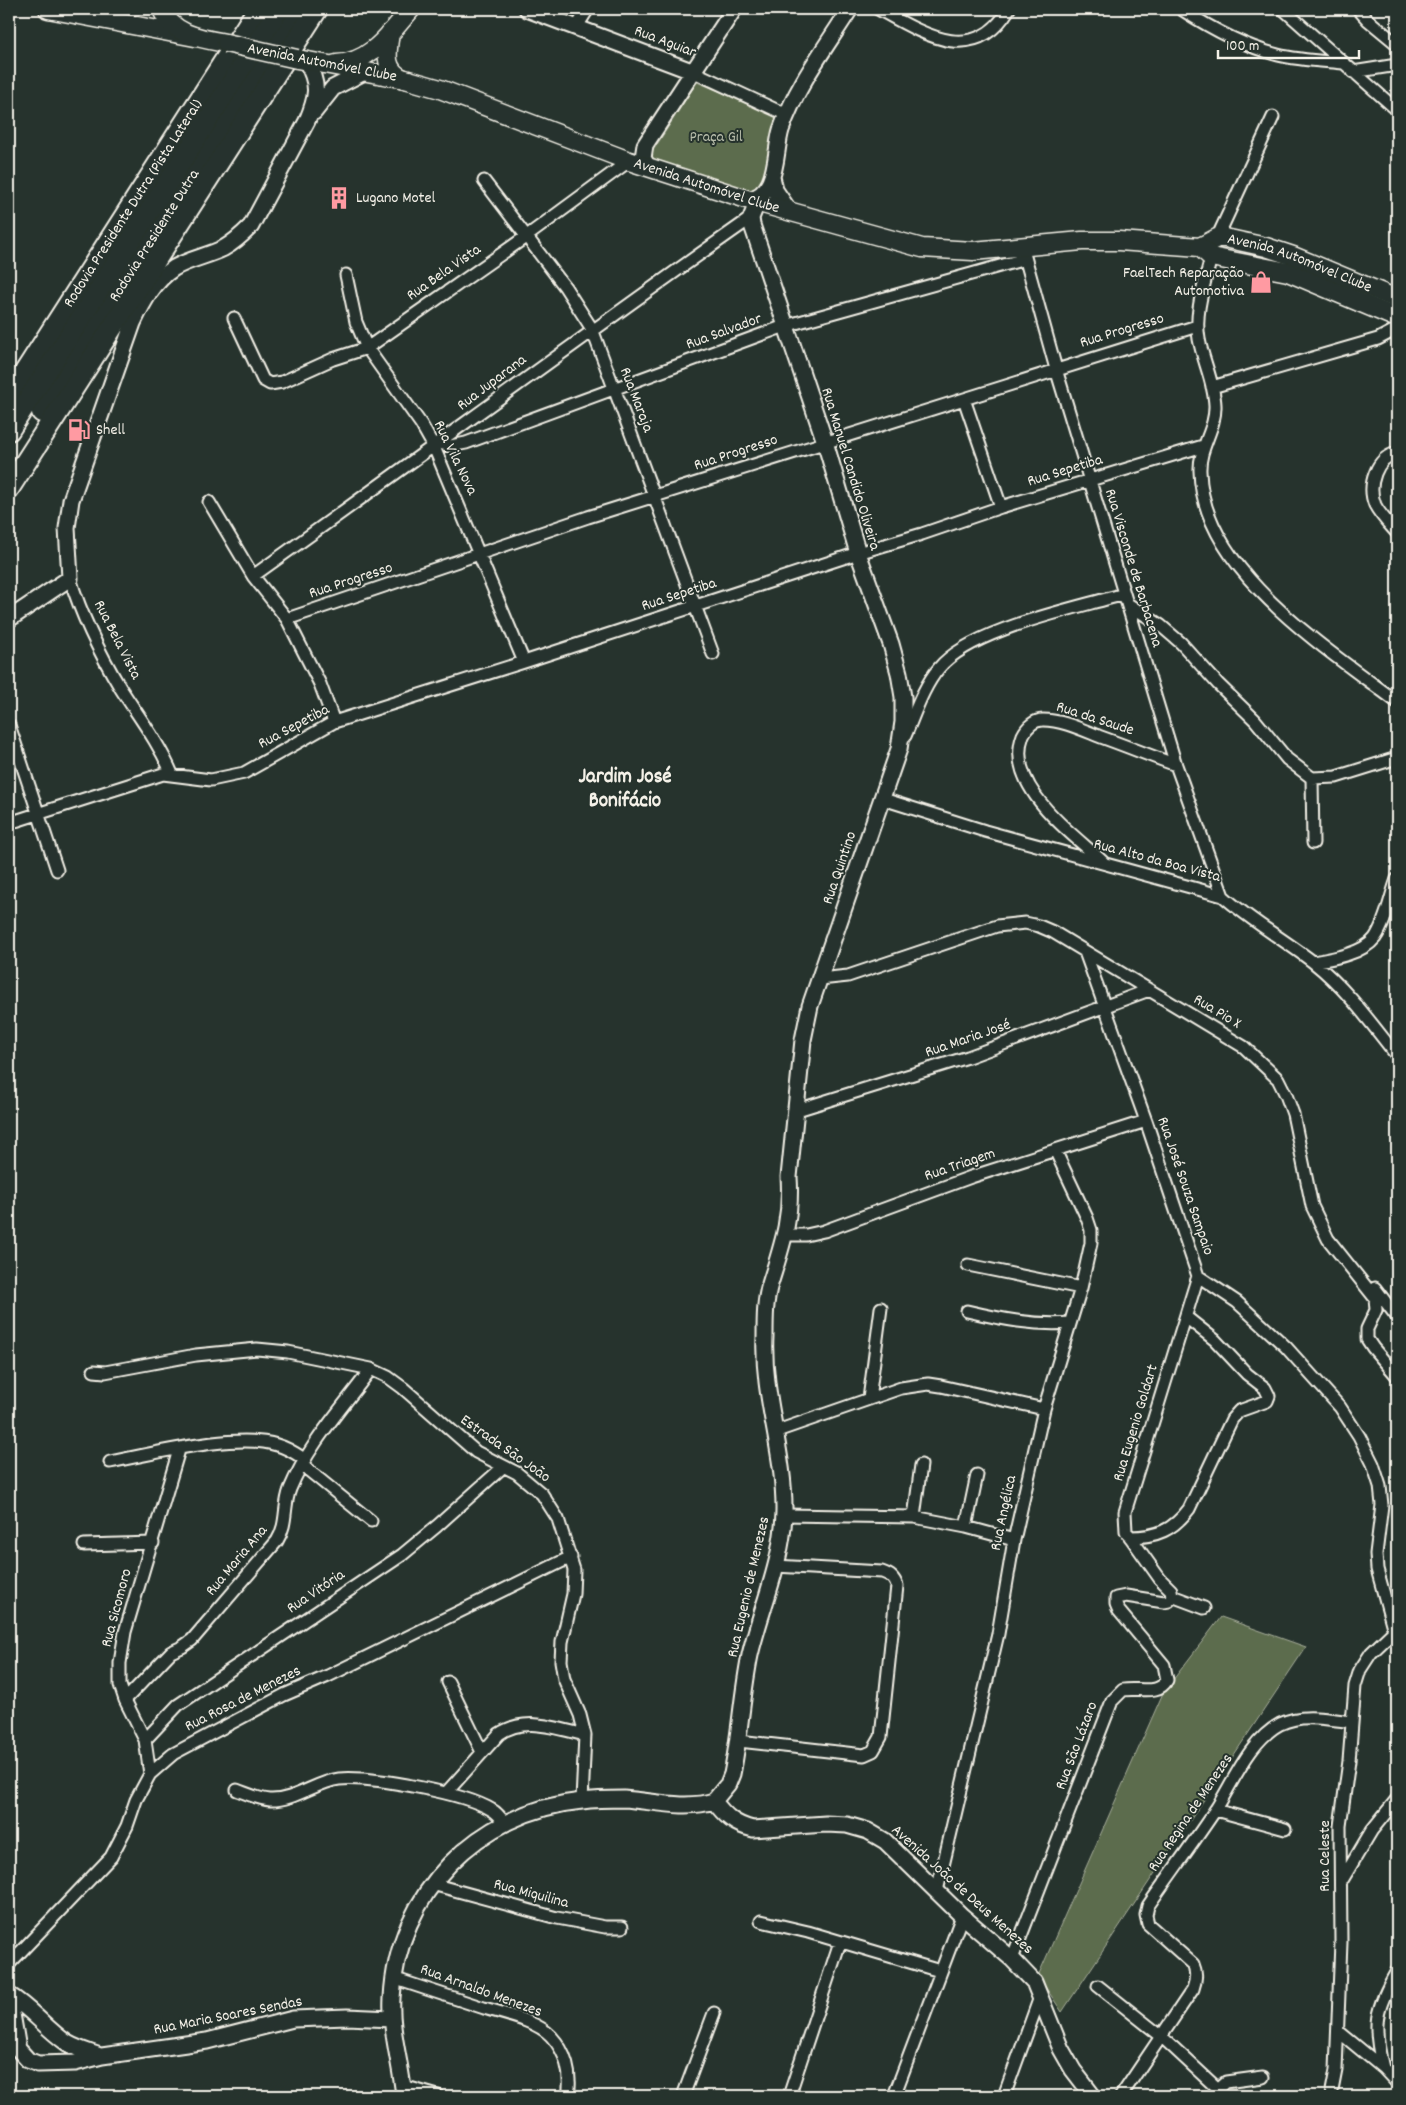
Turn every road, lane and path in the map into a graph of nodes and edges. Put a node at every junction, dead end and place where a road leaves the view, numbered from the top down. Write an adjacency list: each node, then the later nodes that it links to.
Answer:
1 (48, 9): 18 (main road)
2 (155, 9): 19 (main road)
3 (162, 9): 22 (main road)
4 (280, 9): 61 (highway, Rodovia Presidente Dutra)
5 (299, 9): 66 (highway, Rodovia Presidente Dutra)
6 (317, 9): 68 (highway)
7 (411, 9): 21 (main road)
8 (527, 9): 20 (main road, Rua Aguiar)
9 (588, 9): 20 (street)
10 (734, 9): 29 (main road)
11 (850, 9): 33 (main road)
12 (878, 9): 13 (street)
13 (1009, 9)
14 (1180, 9): 25 (street)
15 (1283, 9): 25 (street)
16 (1358, 9): 23 (street)
17 (255, 12): 59 (highway, Rodovia Presidente Dutra (Pista Lateral))
18 (79, 13): 19 (main road)
19 (122, 24): 22 (main road)
20 (576, 28): 29 (main road, Rua Aguiar)
21 (390, 33): 26 (main road); 31 (main road)
22 (195, 37): 24 (main road, Avenida Automóvel Clube, bridge)
23 (1397, 44)
24 (302, 60): 26 (main road, Avenida Automóvel Clube); 35 (main road)
25 (1343, 62): 30 (street)
26 (326, 65): 28 (main road, Avenida Automóvel Clube)
27 (1397, 65): 30 (street)
28 (364, 72): 31 (main road, Avenida Automóvel Clube); 35 (main road)
29 (694, 72): 33 (street, Rua Aguiar); 37 (main road)
30 (1352, 72): 32 (street)
31 (405, 80): 36 (main road, Avenida Automóvel Clube)
32 (1397, 110)
33 (787, 115): 38 (main road)
34 (1273, 117): 43 (street)
35 (308, 121): 76 (main road)
36 (619, 163): 37 (main road, Avenida Automóvel Clube); 42 (street, Rua Bela Vista)
37 (648, 167): 40 (main road, Avenida Automóvel Clube)
38 (772, 177): 40 (main road); 41 (main road)
39 (484, 181): 42 (street, Rua Maraja)
40 (752, 207): 41 (main road, Avenida Automóvel Clube); 51 (main road, Rua Manuel Candido Oliveira); 53 (street, Rua Juparana)
41 (790, 212): 44 (main road, Avenida Automóvel Clube)
42 (527, 236): 53 (street, Rua Maraja); 55 (street, Rua Bela Vista)
43 (1218, 238): 45 (main road, Avenida Automóvel Clube); 47 (main road, Avenida Automóvel Clube)
44 (1024, 252): 45 (main road, Avenida Automóvel Clube); 51 (street, Rua Salvador); 56 (street, Rua Visconde de Barbacena)
45 (1206, 252): 47 (main road, Avenida Automóvel Clube); 52 (street)
46 (346, 275): 55 (street, Rua Vila Nova)
47 (1330, 279): 48 (main road, Avenida Automóvel Clube); 50 (main road, Avenida Automóvel Clube)
48 (1397, 299)
49 (234, 318): 55 (street, Rua Bela Vista)
50 (1397, 318)
51 (785, 326): 58 (street, Rua Salvador); 62 (main road, Rua Manuel Candido Oliveira)
52 (1197, 326): 56 (street, Rua Progresso); 57 (street)
53 (592, 329): 58 (street, Rua Maraja); 63 (street, Rua Juparana)
54 (1397, 329): 57 (street)
55 (367, 348): 63 (street, Rua Vila Nova)
56 (1056, 369): 60 (street, Rua Progresso); 67 (street, Rua Visconde de Barbacena)
57 (1212, 387): 64 (street)
58 (614, 390): 63 (street, Rua Salvador); 69 (street, Rua Maraja)
59 (9, 397)
60 (964, 400): 62 (street, Rua Progresso); 71 (street)
61 (9, 430)
62 (825, 442): 69 (street, Rua Progresso); 73 (main road, Rua Manuel Candido Oliveira)
63 (437, 445): 74 (street, Rua Vila Nova); 75 (street, Rua Juparana)
64 (1203, 446): 67 (street, Rua Sepetiba); 83 (street)
65 (1397, 453): 72 (street)
66 (9, 464)
67 (1089, 480): 71 (street, Rua Sepetiba); 77 (street, Rua Visconde de Barbacena)
68 (9, 488)
69 (655, 496): 74 (street, Rua Progresso); 78 (street, Rua Maraja)
70 (209, 502): 75 (street)
71 (1001, 508): 73 (street, Rua Sepetiba)
72 (1397, 533)
73 (858, 553): 78 (street, Rua Sepetiba); 86 (main road, Rua Manuel Candido Oliveira)
74 (480, 554): 80 (street, Rua Progresso); 82 (street, Rua Vila Nova)
75 (253, 576): 80 (street)
76 (70, 578): 79 (main road); 89 (street, Rua Bela Vista)
77 (1126, 599): 86 (street, Rua Quintino); 88 (street, Rua Visconde de Barbacena); 90 (street)
78 (696, 607): 81 (street, Rua Maraja); 82 (street, Rua Sepetiba)
79 (10, 617)
80 (287, 619): 84 (street)
81 (713, 654)
82 (524, 662): 84 (street, Rua Sepetiba)
83 (1397, 702)
84 (334, 722): 89 (street, Rua Sepetiba)
85 (9, 725): 92 (street)
86 (899, 749): 91 (main road, Rua Quintino)
87 (1397, 758): 90 (street)
88 (1176, 766): 95 (street, Rua da Saude); 98 (street, Rua Visconde de Barbacena)
89 (172, 774): 92 (street, Rua Sepetiba)
90 (1312, 778): 94 (street)
91 (883, 799): 95 (street, Rua Alto da Boa Vista); 101 (main road, Rua Quintino)
92 (39, 814): 93 (street, Rua Sepetiba); 96 (street)
93 (9, 823)
94 (1314, 843)
95 (1106, 865): 98 (street, Rua Alto da Boa Vista)
96 (57, 870)
97 (1397, 879): 100 (street)
98 (1223, 896): 100 (street, Rua Alto da Boa Vista)
99 (1085, 952): 101 (street, Rua Pio X); 102 (street, Rua Pio X); 103 (street, Rua José Souza Sampaio)
100 (1313, 962): 104 (street, Rua Alto da Boa Vista)
101 (820, 979): 105 (main road, Rua Quintino)
102 (1149, 990): 103 (street, Rua Maria José); 111 (street, Rua Pio X)
103 (1105, 1006): 105 (street, Rua Maria José); 106 (street, Rua José Souza Sampaio)
104 (1397, 1056)
105 (794, 1111): 108 (main road, Rua Quintino)
106 (1146, 1120): 107 (street, Rua Triagem); 110 (street, Rua José Souza Sampaio)
107 (1055, 1150): 108 (street, Rua Triagem); 113 (street, Rua Angélica)
108 (786, 1235): 112 (main road, Rua Quintino)
109 (968, 1265): 113 (street)
110 (1198, 1276): 116 (street, Rua Eugenio Goldart); 143 (street, Rua José Souza Sampaio)
111 (1361, 1280): 117 (street); 121 (street, Rua Pio X)
112 (770, 1285): 124 (main road, Rua Eugenio de Menezes)
113 (1081, 1288): 118 (street, Rua Angélica)
114 (880, 1308): 122 (street)
115 (966, 1310): 118 (street)
116 (1186, 1317): 135 (street, Rua Eugenio Goldart); 135 (street)
117 (1397, 1317)
118 (1070, 1323): 123 (street, Rua Angélica)
119 (371, 1369): 120 (street, Estrada São João); 127 (street, Rua Maria Ana); 129 (street, Estrada São João)
120 (94, 1371)
121 (1397, 1376)
122 (869, 1399): 123 (street); 124 (street)
123 (1044, 1409): 136 (street, Rua Angélica)
124 (777, 1431): 131 (main road, Rua Eugenio de Menezes)
125 (179, 1450): 126 (street); 127 (street); 137 (street, Rua Sicomoro)
126 (110, 1462)
127 (303, 1462): 133 (street); 145 (street, Rua Maria Ana)
128 (921, 1465): 132 (street)
129 (503, 1466): 139 (street, Estrada São João); 148 (street, Rua Vitória)
130 (977, 1475): 134 (street)
131 (784, 1515): 132 (street); 140 (main road, Rua Eugenio de Menezes)
132 (914, 1517): 134 (street)
133 (370, 1521)
134 (966, 1527): 136 (street)
135 (1130, 1537): 141 (street, Rua Eugenio Goldart)
136 (1014, 1540): 162 (street, Rua Angélica)
137 (153, 1543): 138 (street); 145 (street, Rua Sicomoro)
138 (84, 1545)
139 (571, 1557): 147 (street, Estrada São João); 151 (street, Rua Rosa de Menezes)
140 (775, 1566): 149 (main road, Rua Eugenio de Menezes); 149 (street)
141 (1172, 1596): 142 (street); 167 (street, Rua São Lázaro)
142 (1204, 1608)
143 (1396, 1632): 146 (street, Rua Celeste)
144 (448, 1682): 150 (street)
145 (125, 1700): 148 (street, Rua Sicomoro)
146 (1351, 1722): 157 (street, Rua Regina de Menezes); 160 (street, Rua Celeste)
147 (585, 1734): 150 (street); 155 (street, Estrada São João)
148 (145, 1740): 151 (street, Rua Sicomoro)
149 (739, 1741): 156 (main road, Rua Eugenio de Menezes)
150 (482, 1752): 153 (street)
151 (150, 1774): 168 (street, Rua Rosa de Menezes)
152 (237, 1790): 153 (street)
153 (446, 1793): 158 (street)
154 (1397, 1799): 160 (street)
155 (582, 1801): 156 (main road); 158 (main road)
156 (714, 1801): 162 (main road, Avenida João de Deus Menezes)
157 (1215, 1810): 159 (street); 180 (street, Rua Regina de Menezes)
158 (505, 1824): 161 (main road)
159 (1285, 1829)
160 (1341, 1882): 179 (street, Rua Celeste)
161 (432, 1884): 165 (street, Rua Miquilina); 171 (main road)
162 (936, 1891): 163 (main road, Avenida João de Deus Menezes)
163 (962, 1916): 167 (main road, Avenida João de Deus Menezes); 169 (street)
164 (761, 1921): 166 (street)
165 (622, 1927)
166 (840, 1942): 169 (street); 192 (street)
167 (1012, 1959): 174 (main road, Avenida João de Deus Menezes)
168 (9, 1964)
169 (940, 1971): 193 (street)
170 (1397, 1971): 184 (street)
171 (394, 1978): 177 (main road); 190 (street, Rua Arnaldo Menezes)
172 (1098, 1986): 180 (street)
173 (9, 1995): 176 (main road, Rua Maria Soares Sendas); 178 (main road, Rua Maria Soares Sendas)
174 (1040, 1997): 194 (street); 195 (main road, Avenida João de Deus Menezes)
175 (714, 2013): 191 (street)
176 (36, 2014): 178 (main road); 181 (main road, Rua Maria Soares Sendas)
177 (392, 2019): 182 (main road, Rua Maria Soares Sendas); 187 (main road)
178 (14, 2030): 183 (main road, Rua Maria Soares Sendas)
179 (1338, 2031): 184 (street); 197 (street, Rua Celeste)
180 (1161, 2036): 188 (street); 196 (street)
181 (59, 2037): 182 (main road, Rua Maria Soares Sendas); 183 (main road)
182 (102, 2056): 183 (main road, Rua Maria Soares Sendas)
183 (46, 2064)
184 (1383, 2068): 186 (street)
185 (1263, 2077): 188 (street)
186 (1397, 2082)
187 (404, 2091): 189 (street)
188 (1220, 2092)
189 (438, 2096)
190 (568, 2096)
191 (683, 2096)
192 (789, 2096)
193 (894, 2096)
194 (1004, 2096)
195 (1093, 2096)
196 (1121, 2096)
197 (1332, 2096)

